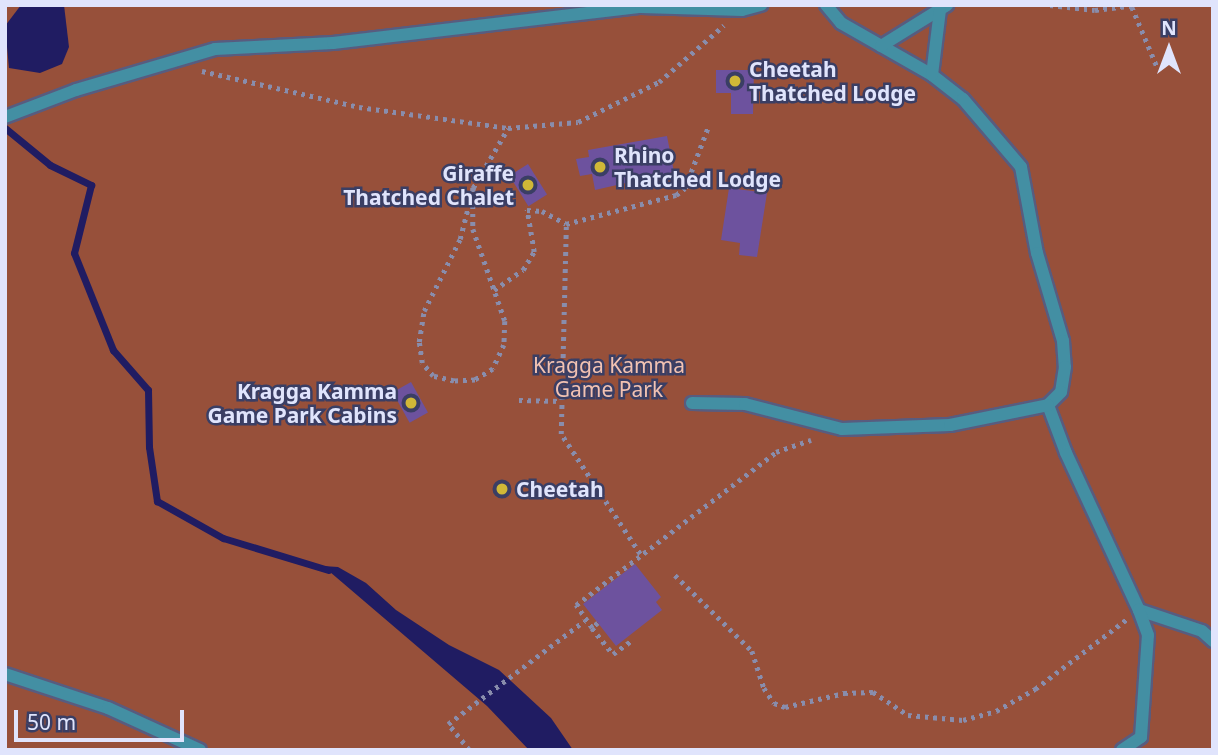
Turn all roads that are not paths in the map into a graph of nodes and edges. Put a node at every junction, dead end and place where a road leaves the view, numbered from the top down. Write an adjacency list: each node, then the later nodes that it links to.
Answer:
1 (761, 5): 6 (lane)
2 (826, 5): 4 (lane)
3 (943, 8): 4 (lane); 5 (lane)
4 (881, 46): 5 (lane)
5 (932, 75): 8 (lane)
6 (5, 117)
7 (692, 402): 8 (lane)
8 (1048, 405): 9 (lane)
9 (1139, 610): 10 (lane); 13 (lane)
10 (1213, 641)
11 (5, 674): 12 (lane)
12 (200, 750)
13 (1122, 750)

